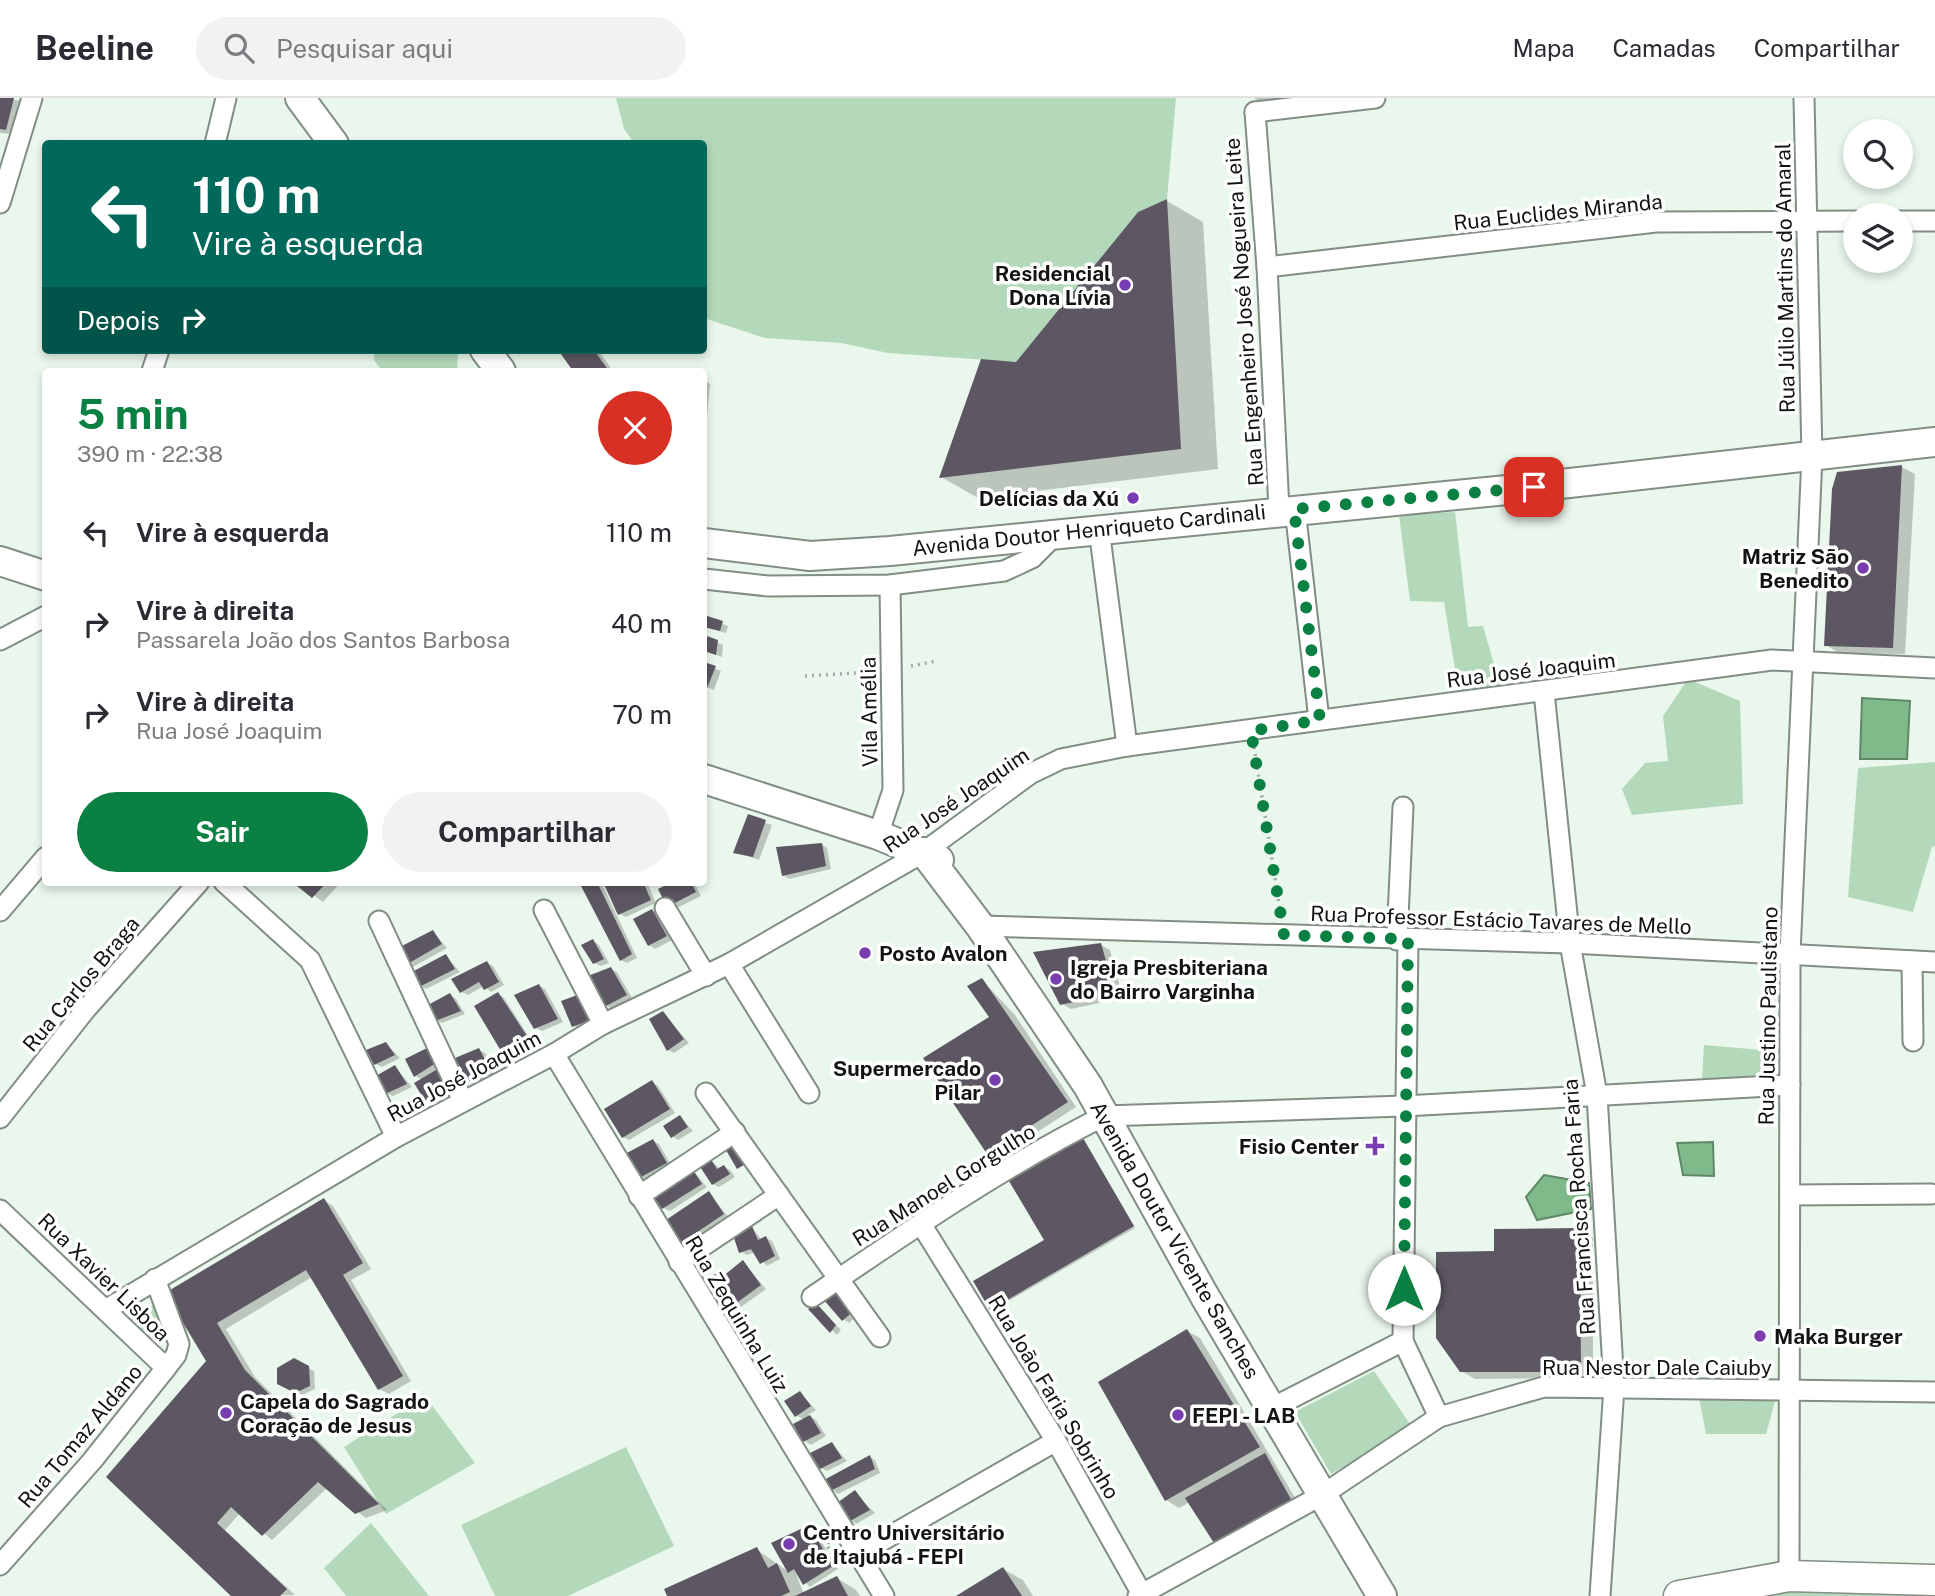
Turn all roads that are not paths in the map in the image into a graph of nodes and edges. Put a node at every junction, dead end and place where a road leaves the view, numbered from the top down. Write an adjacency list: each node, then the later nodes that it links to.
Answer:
1 (32, 98): 10 (street)
2 (226, 98): 11 (street)
3 (300, 98): 12 (main road)
4 (1270, 98): 8 (street)
5 (1375, 98): 7 (street)
6 (1804, 98): 14 (street, Rua Júlio Martins do Amaral)
7 (1324, 102): 8 (street)
8 (1255, 112): 18 (street, Rua Engenheiro José Nogueira Leite)
9 (0, 139): 10 (street)
10 (20, 139): 13 (street)
11 (216, 140)
12 (331, 140)
13 (0, 203)
14 (1805, 221): 15 (street, Rua Euclides Miranda); 18 (street, Rua Euclides Miranda); 22 (street, Rua Júlio Martins do Amaral)
15 (1843, 221)
16 (1913, 221): 17 (street)
17 (1935, 221)
18 (1267, 267): 23 (street, Rua Engenheiro José Nogueira Leite)
19 (488, 354): 20 (main road)
20 (499, 368)
21 (1935, 442): 22 (main road, Avenida Doutor Henriqueto Cardinali)
22 (1812, 456): 23 (main road, Avenida Doutor Henriqueto Cardinali); 33 (street, Rua Justino Paulistano)
23 (1287, 510): 24 (main road, Avenida Doutor Henriqueto Cardinali); 36 (street, Rua Engenheiro José Nogueira Leite)
24 (1099, 529): 25 (main road, Avenida Doutor Henriqueto Cardinali); 37 (street)
25 (1057, 533): 26 (main road, Avenida Doutor Henriqueto Cardinali); 30 (street)
26 (707, 543)
27 (0, 561): 28 (main road)
28 (42, 575)
29 (707, 579): 30 (street)
30 (890, 585): 40 (street, Vila Amélia)
31 (42, 618): 32 (street)
32 (0, 640)
33 (1804, 661): 34 (street, Rua José Joaquim); 35 (street, Rua José Joaquim); 52 (street, Rua Justino Paulistano)
34 (1935, 668)
35 (1544, 692): 36 (street, Rua José Joaquim); 51 (street, Rua Francisca Rocha Faria)
36 (1320, 720): 37 (street, Rua José Joaquim)
37 (1128, 746): 41 (street, Rua José Joaquim)
38 (707, 780): 40 (main road, Avenida Doutor Vicente Sanches)
39 (1403, 807): 50 (street)
40 (878, 835): 41 (main road, Avenida Doutor Vicente Sanches)
41 (924, 852): 49 (main road, Avenida Doutor Vicente Sanches); 55 (street, Rua José Joaquim)
42 (42, 862): 47 (street)
43 (195, 886): 67 (street, Rua Carlos Braga)
44 (228, 886): 69 (street)
45 (665, 908): 56 (street)
46 (544, 910): 57 (street)
47 (0, 911)
48 (379, 921): 64 (street)
49 (980, 926): 50 (street, Rua Professor Estácio Tavares de Mello); 66 (main road, Avenida Doutor Vicente Sanches)
50 (1403, 939): 51 (street, Rua Professor Estácio Tavares de Mello); 65 (street)
51 (1570, 943): 52 (street, Rua Professor Estácio Tavares de Mello); 63 (street, Rua Francisca Rocha Faria)
52 (1790, 954): 53 (street, Rua Professor Estácio Tavares de Mello); 60 (street, Rua Justino Paulistano)
53 (1912, 961): 54 (street, Rua Professor Estácio Tavares de Mello); 58 (street)
54 (1935, 962)
55 (729, 964): 56 (street, Rua José Joaquim); 62 (street)
56 (706, 976): 57 (street, Rua José Joaquim)
57 (603, 1024): 59 (street, Rua José Joaquim)
58 (1913, 1041)
59 (554, 1054): 64 (street, Rua José Joaquim); 73 (street, Rua Zequinha Luiz)
60 (1790, 1085): 63 (street); 72 (street, Rua Justino Paulistano)
61 (706, 1093): 68 (street)
62 (809, 1093)
63 (1597, 1095): 65 (street); 84 (street, Rua Francisca Rocha Faria)
64 (464, 1101): 69 (street, Rua José Joaquim)
65 (1404, 1106): 66 (street); 82 (street)
66 (1104, 1116): 75 (street, Rua Manoel Gorgulho); 87 (main road, Avenida Doutor Vicente Sanches)
67 (0, 1118)
68 (734, 1132): 71 (street); 73 (street)
69 (396, 1138): 77 (street, Rua José Joaquim)
70 (1931, 1194): 72 (street)
71 (779, 1195): 76 (street); 78 (street)
72 (1790, 1195): 85 (street, Rua Justino Paulistano)
73 (639, 1196): 76 (street, Rua Zequinha Luiz)
74 (0, 1210): 80 (street, Rua Xavier Lisboa)
75 (920, 1224): 78 (street, Rua Manoel Gorgulho); 89 (street, Rua João Faria Sobrinho)
76 (679, 1262): 91 (street, Rua Zequinha Luiz)
77 (155, 1279): 80 (street, Rua José Joaquim); 83 (street, Rua Xavier Lisboa)
78 (839, 1279): 79 (street, Rua Manoel Gorgulho); 81 (street)
79 (813, 1297)
80 (107, 1309): 83 (street, Rua Xavier Lisboa)
81 (880, 1337)
82 (1403, 1341): 87 (street); 88 (street)
83 (166, 1368): 92 (street, Rua Tomaz Aldano)
84 (1614, 1387): 85 (street, Rua Nestor Dale Caiuby); 88 (street, Rua Nestor Dale Caiuby); 98 (street, Rua Francisca Rocha Faria)
85 (1789, 1389): 86 (street, Rua Nestor Dale Caiuby); 93 (street, Rua Justino Paulistano)
86 (1935, 1392)
87 (1272, 1408): 90 (main road, Avenida Doutor Vicente Sanches)
88 (1439, 1417): 90 (street, Rua Nestor Dale Caiuby)
89 (1056, 1441): 91 (street); 95 (street, Rua João Faria Sobrinho)
90 (1322, 1495): 95 (street, Rua Nestor Dale Caiuby); 97 (main road, Avenida Doutor Vicente Sanches)
91 (857, 1555): 96 (street, Rua Zequinha Luiz)
92 (0, 1565)
93 (1790, 1577): 94 (main road); 99 (main road)
94 (1935, 1580)
95 (1141, 1595)
96 (884, 1596)
97 (1382, 1596)
98 (1600, 1596)
99 (1679, 1596)

